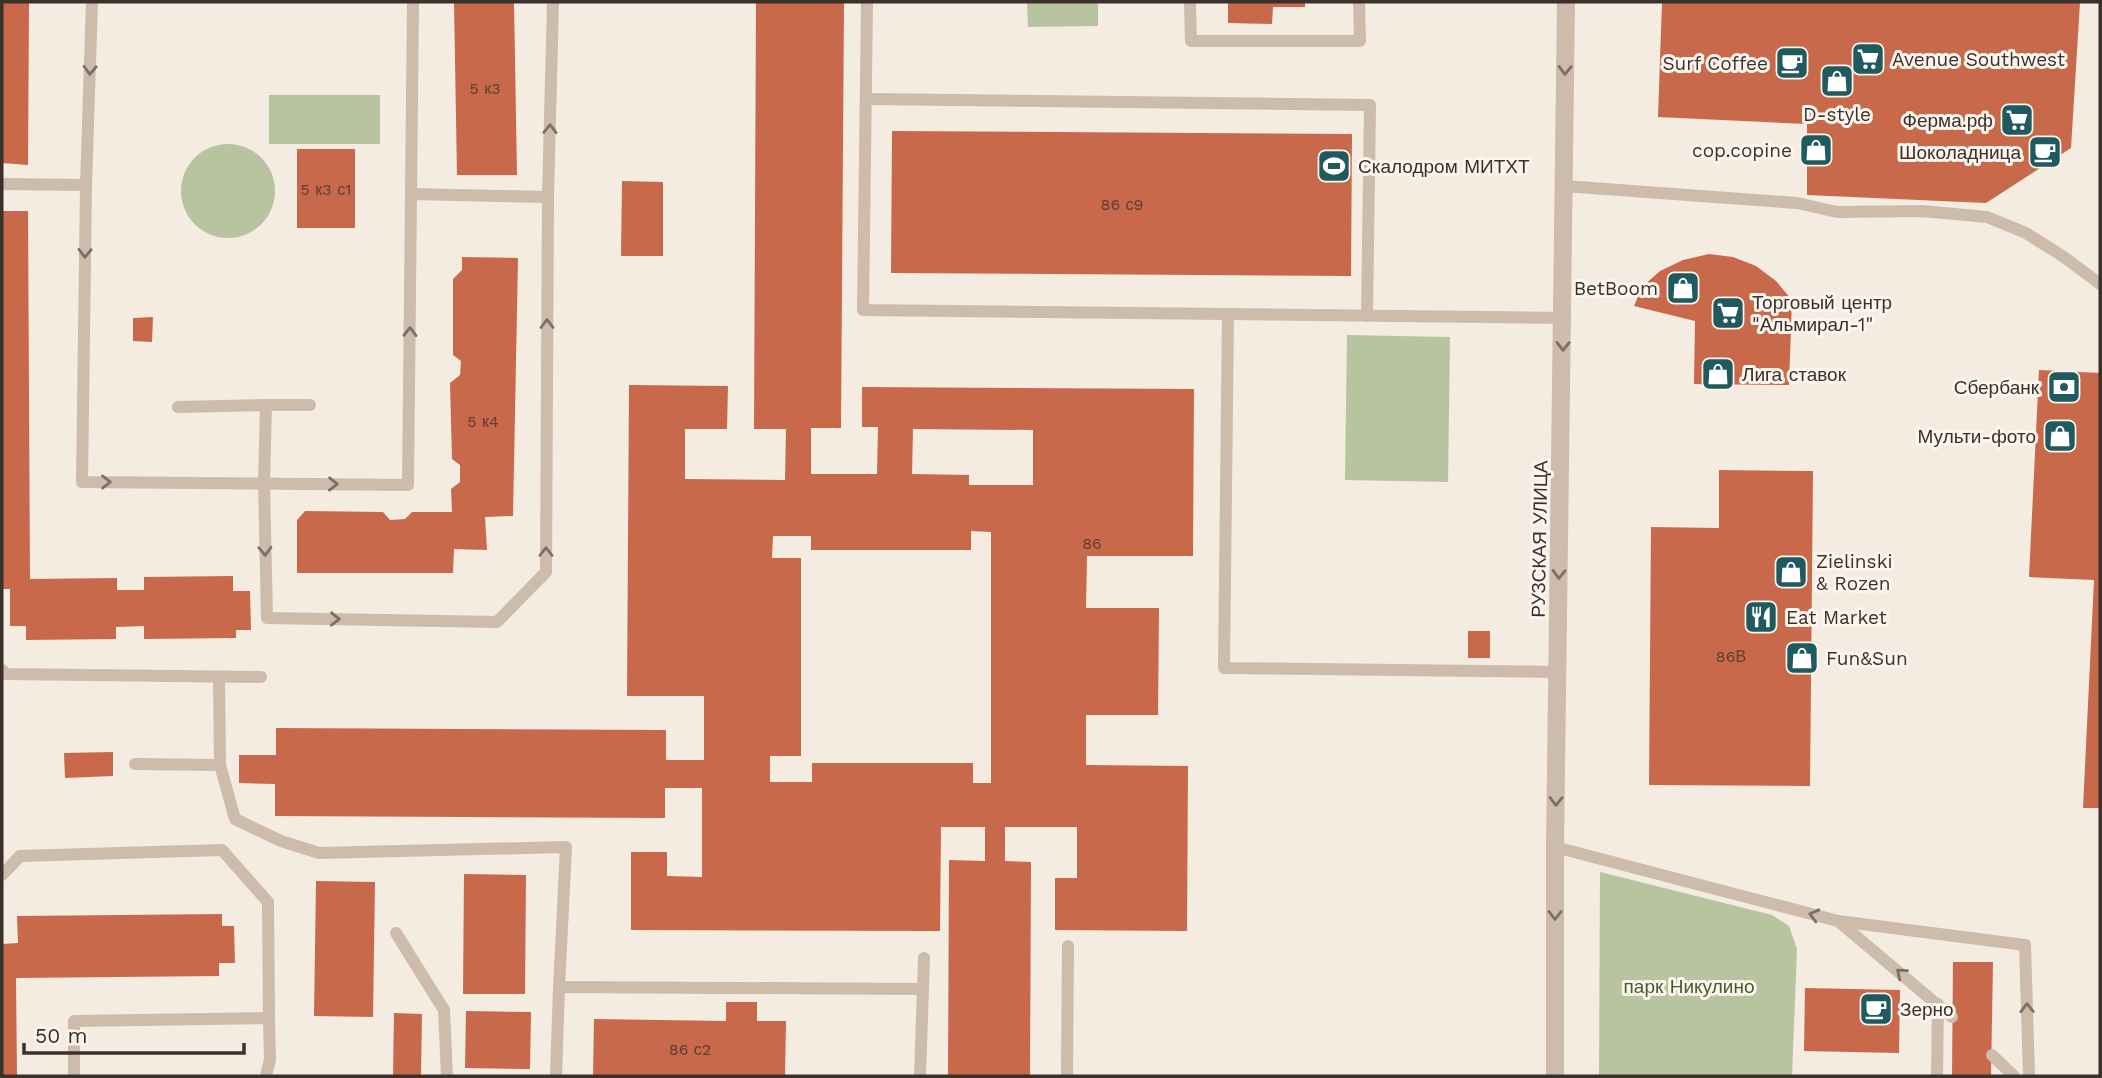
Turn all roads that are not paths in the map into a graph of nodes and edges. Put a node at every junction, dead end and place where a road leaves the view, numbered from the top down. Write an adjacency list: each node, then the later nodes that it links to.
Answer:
1 (92, 2): 10 (lane, one-way to 10)
2 (412, 2): 12 (lane)
3 (553, 2): 13 (lane, one-way to 3)
4 (867, 2): 8 (lane)
5 (1190, 2): 6 (lane)
6 (1359, 2)
7 (1566, 2): 11 (street, РУЗСКАЯ УЛИЦА, one-way to 11)
8 (866, 99): 15 (lane); 16 (lane)
9 (2, 184): 10 (lane)
10 (86, 185): 21 (lane, one-way to 21)
11 (1564, 186): 14 (lane); 17 (street, РУЗСКАЯ УЛИЦА)
12 (411, 194): 13 (lane); 21 (lane, one-way to 12)
13 (548, 197): 21 (lane, one-way to 13)
14 (2100, 284)
15 (1228, 314): 16 (lane); 23 (lane)
16 (1367, 316): 17 (lane)
17 (1563, 318): 23 (street, РУЗСКАЯ УЛИЦА, one-way to 23)
18 (266, 405): 19 (lane); 20 (lane); 21 (lane)
19 (310, 405)
20 (178, 407)
21 (264, 483)
22 (2, 670): 24 (lane)
23 (1558, 671): 28 (street, РУЗСКАЯ УЛИЦА, one-way to 28)
24 (219, 677): 25 (lane); 27 (lane)
25 (261, 677)
26 (135, 764): 27 (lane)
27 (220, 765): 34 (lane)
28 (1555, 847): 30 (lane, one-way to 28); 46 (street, РУЗСКАЯ УЛИЦА, one-way to 46)
29 (2, 875): 38 (lane)
30 (1838, 921): 36 (lane, one-way to 30); 49 (lane, one-way to 30)
31 (396, 933): 42 (lane)
32 (1068, 946): 45 (lane)
33 (924, 958): 35 (lane)
34 (559, 988): 35 (lane); 43 (lane)
35 (922, 989): 44 (lane)
36 (1938, 1004): 37 (lane); 47 (lane)
37 (1952, 1017)
38 (269, 1018): 40 (lane); 41 (lane)
39 (1992, 1055): 48 (lane)
40 (74, 1076)
41 (266, 1076)
42 (447, 1076)
43 (556, 1076)
44 (920, 1076)
45 (1067, 1076)
46 (1555, 1076)
47 (1937, 1076)
48 (2014, 1076)
49 (2029, 1076)

